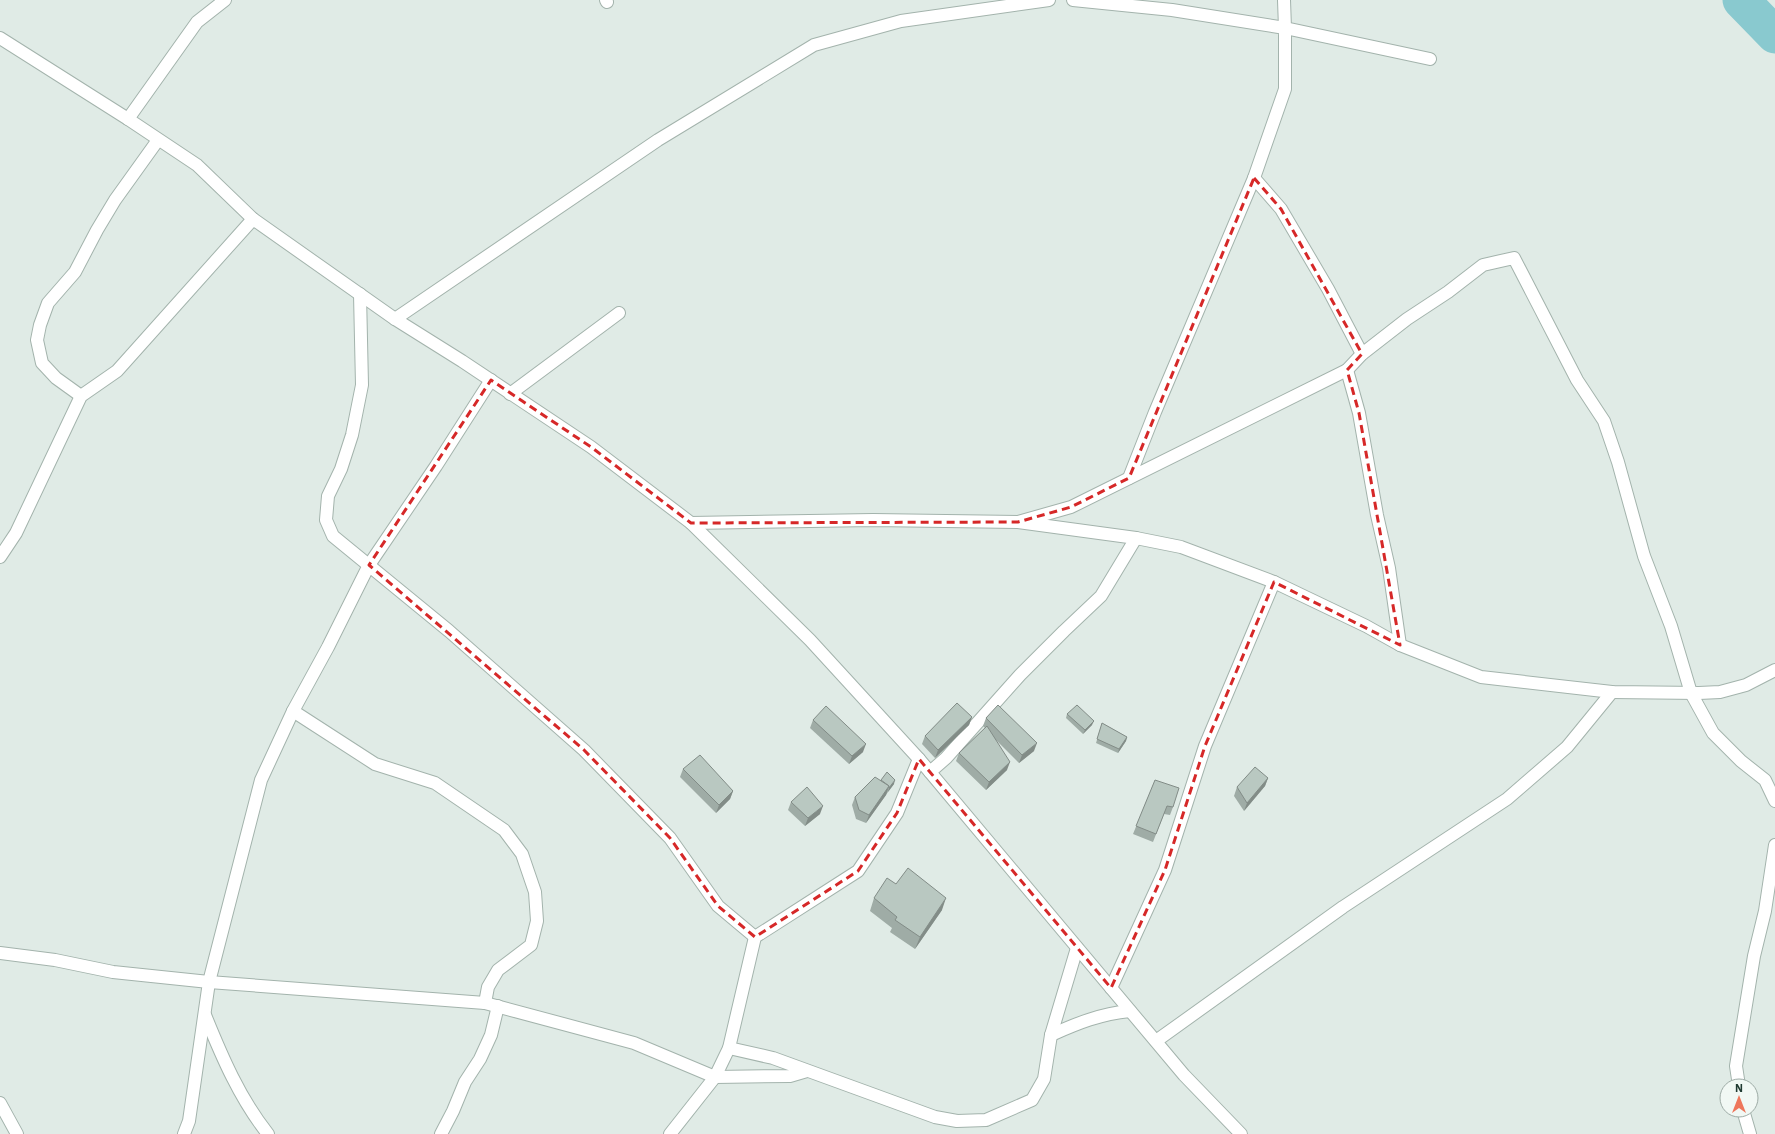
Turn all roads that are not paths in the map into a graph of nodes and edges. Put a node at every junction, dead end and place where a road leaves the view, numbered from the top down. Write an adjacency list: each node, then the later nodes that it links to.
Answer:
1 (225, 0): 8 (street)
2 (1049, 0): 14 (street)
3 (1073, 0): 5 (street)
4 (1284, 0): 5 (street)
5 (1284, 28): 7 (street); 10 (street)
6 (0, 38): 8 (street)
7 (1430, 59)
8 (128, 119): 9 (street)
9 (158, 140): 11 (street); 19 (street)
10 (1254, 178): 15 (street); 20 (street)
11 (253, 219): 12 (street); 19 (street)
12 (360, 294): 14 (street); 25 (street)
13 (619, 313): 18 (street)
14 (395, 319): 17 (street)
15 (1362, 354): 16 (street); 30 (street)
16 (1347, 370): 20 (street); 27 (street)
17 (491, 380): 18 (street); 25 (street)
18 (510, 394): 22 (street)
19 (81, 396): 24 (street)
20 (1129, 478): 21 (street)
21 (1018, 522): 22 (street); 23 (street)
22 (691, 523): 32 (street)
23 (1136, 538): 26 (street); 33 (street)
24 (0, 557)
25 (369, 565): 31 (street); 36 (street)
26 (1274, 582): 27 (street); 40 (street)
27 (1400, 645): 29 (street)
28 (1775, 670): 30 (street)
29 (1612, 692): 30 (street); 46 (street)
30 (1691, 693): 34 (street)
31 (293, 711): 39 (street); 41 (street)
32 (919, 759): 33 (street); 36 (street)
33 (930, 772): 37 (street)
34 (1775, 801)
35 (1775, 844): 50 (street)
36 (755, 937): 47 (street)
37 (1077, 948): 40 (street); 45 (street)
38 (0, 953): 39 (street)
39 (209, 982): 41 (street); 44 (street)
40 (1111, 988): 43 (street)
41 (485, 1004): 42 (street)
42 (498, 1006): 49 (street); 56 (street)
43 (1130, 1011): 45 (street); 46 (street)
44 (204, 1014): 54 (street); 55 (street)
45 (1051, 1035): 48 (street)
46 (1156, 1041): 58 (street)
47 (729, 1048): 48 (street); 49 (street)
48 (807, 1071): 49 (street)
49 (715, 1077): 57 (street)
50 (1738, 1078)
51 (0, 1102): 53 (street)
52 (1745, 1118): 59 (street)
53 (18, 1134)
54 (184, 1134)
55 (268, 1134)
56 (441, 1134)
57 (670, 1134)
58 (1241, 1134)
59 (1750, 1134)

